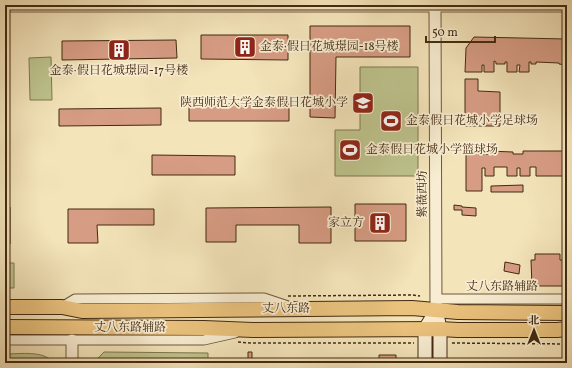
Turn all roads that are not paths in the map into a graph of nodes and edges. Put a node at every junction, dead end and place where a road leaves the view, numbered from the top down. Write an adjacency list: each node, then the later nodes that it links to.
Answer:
1 (12, 5): 2 (street)
2 (37, 5): 3 (street)
3 (223, 5): 4 (street)
4 (435, 6): 5 (street); 7 (street, 紫薇西坊)
5 (567, 6)
6 (567, 299): 7 (street, 丈八东路辅路)
7 (436, 305): 10 (main road, 丈八东路); 12 (main road, 丈八东路); 15 (main road); 16 (main road)
8 (5, 307): 9 (main road, 丈八东路)
9 (62, 307): 10 (street); 11 (main road, 丈八东路)
10 (297, 309): 11 (main road, 丈八东路)
11 (82, 311): 14 (street)
12 (567, 313)
13 (5, 328): 14 (main road, 丈八东路)
14 (82, 328): 17 (main road, 丈八东路)
15 (425, 329): 16 (main road, 丈八东路); 17 (main road, 丈八东路); 22 (main road)
16 (440, 329): 18 (main road, 丈八东路); 23 (main road)
17 (253, 330): 20 (street, 丈八东路辅路)
18 (564, 331)
19 (5, 340): 20 (street, 丈八东路辅路)
20 (72, 340): 21 (street)
21 (72, 363)
22 (425, 363)
23 (440, 363)

